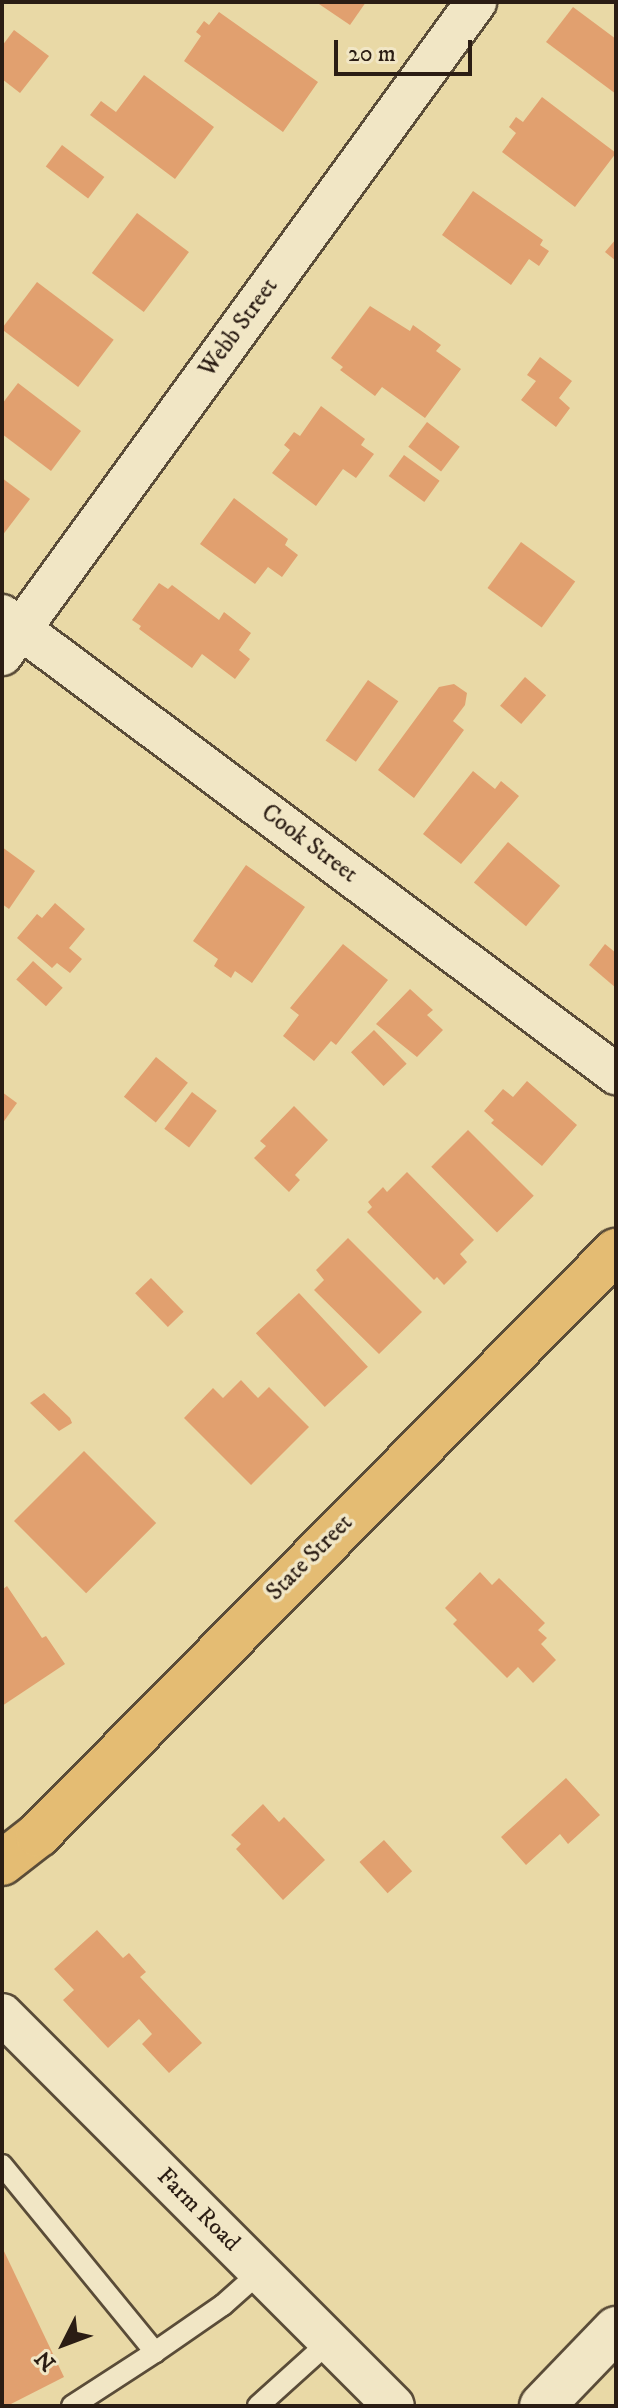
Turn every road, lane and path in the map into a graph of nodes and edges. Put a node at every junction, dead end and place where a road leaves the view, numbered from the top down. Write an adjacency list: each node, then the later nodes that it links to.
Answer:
1 (476, 2): 2 (street, Webb Street)
2 (8, 633): 3 (street, Cook Street)
3 (616, 1074)
4 (616, 1251): 5 (main road, State Street)
5 (2, 1863)
6 (2, 2014): 8 (street, Farm Road)
7 (2, 2165): 11 (lane)
8 (260, 2272): 10 (street, Farm Road); 11 (lane)
9 (616, 2329): 15 (main road)
10 (330, 2341): 13 (lane); 14 (street, Farm Road)
11 (155, 2352): 12 (lane)
12 (72, 2406)
13 (258, 2406)
14 (394, 2406)
15 (542, 2406)

